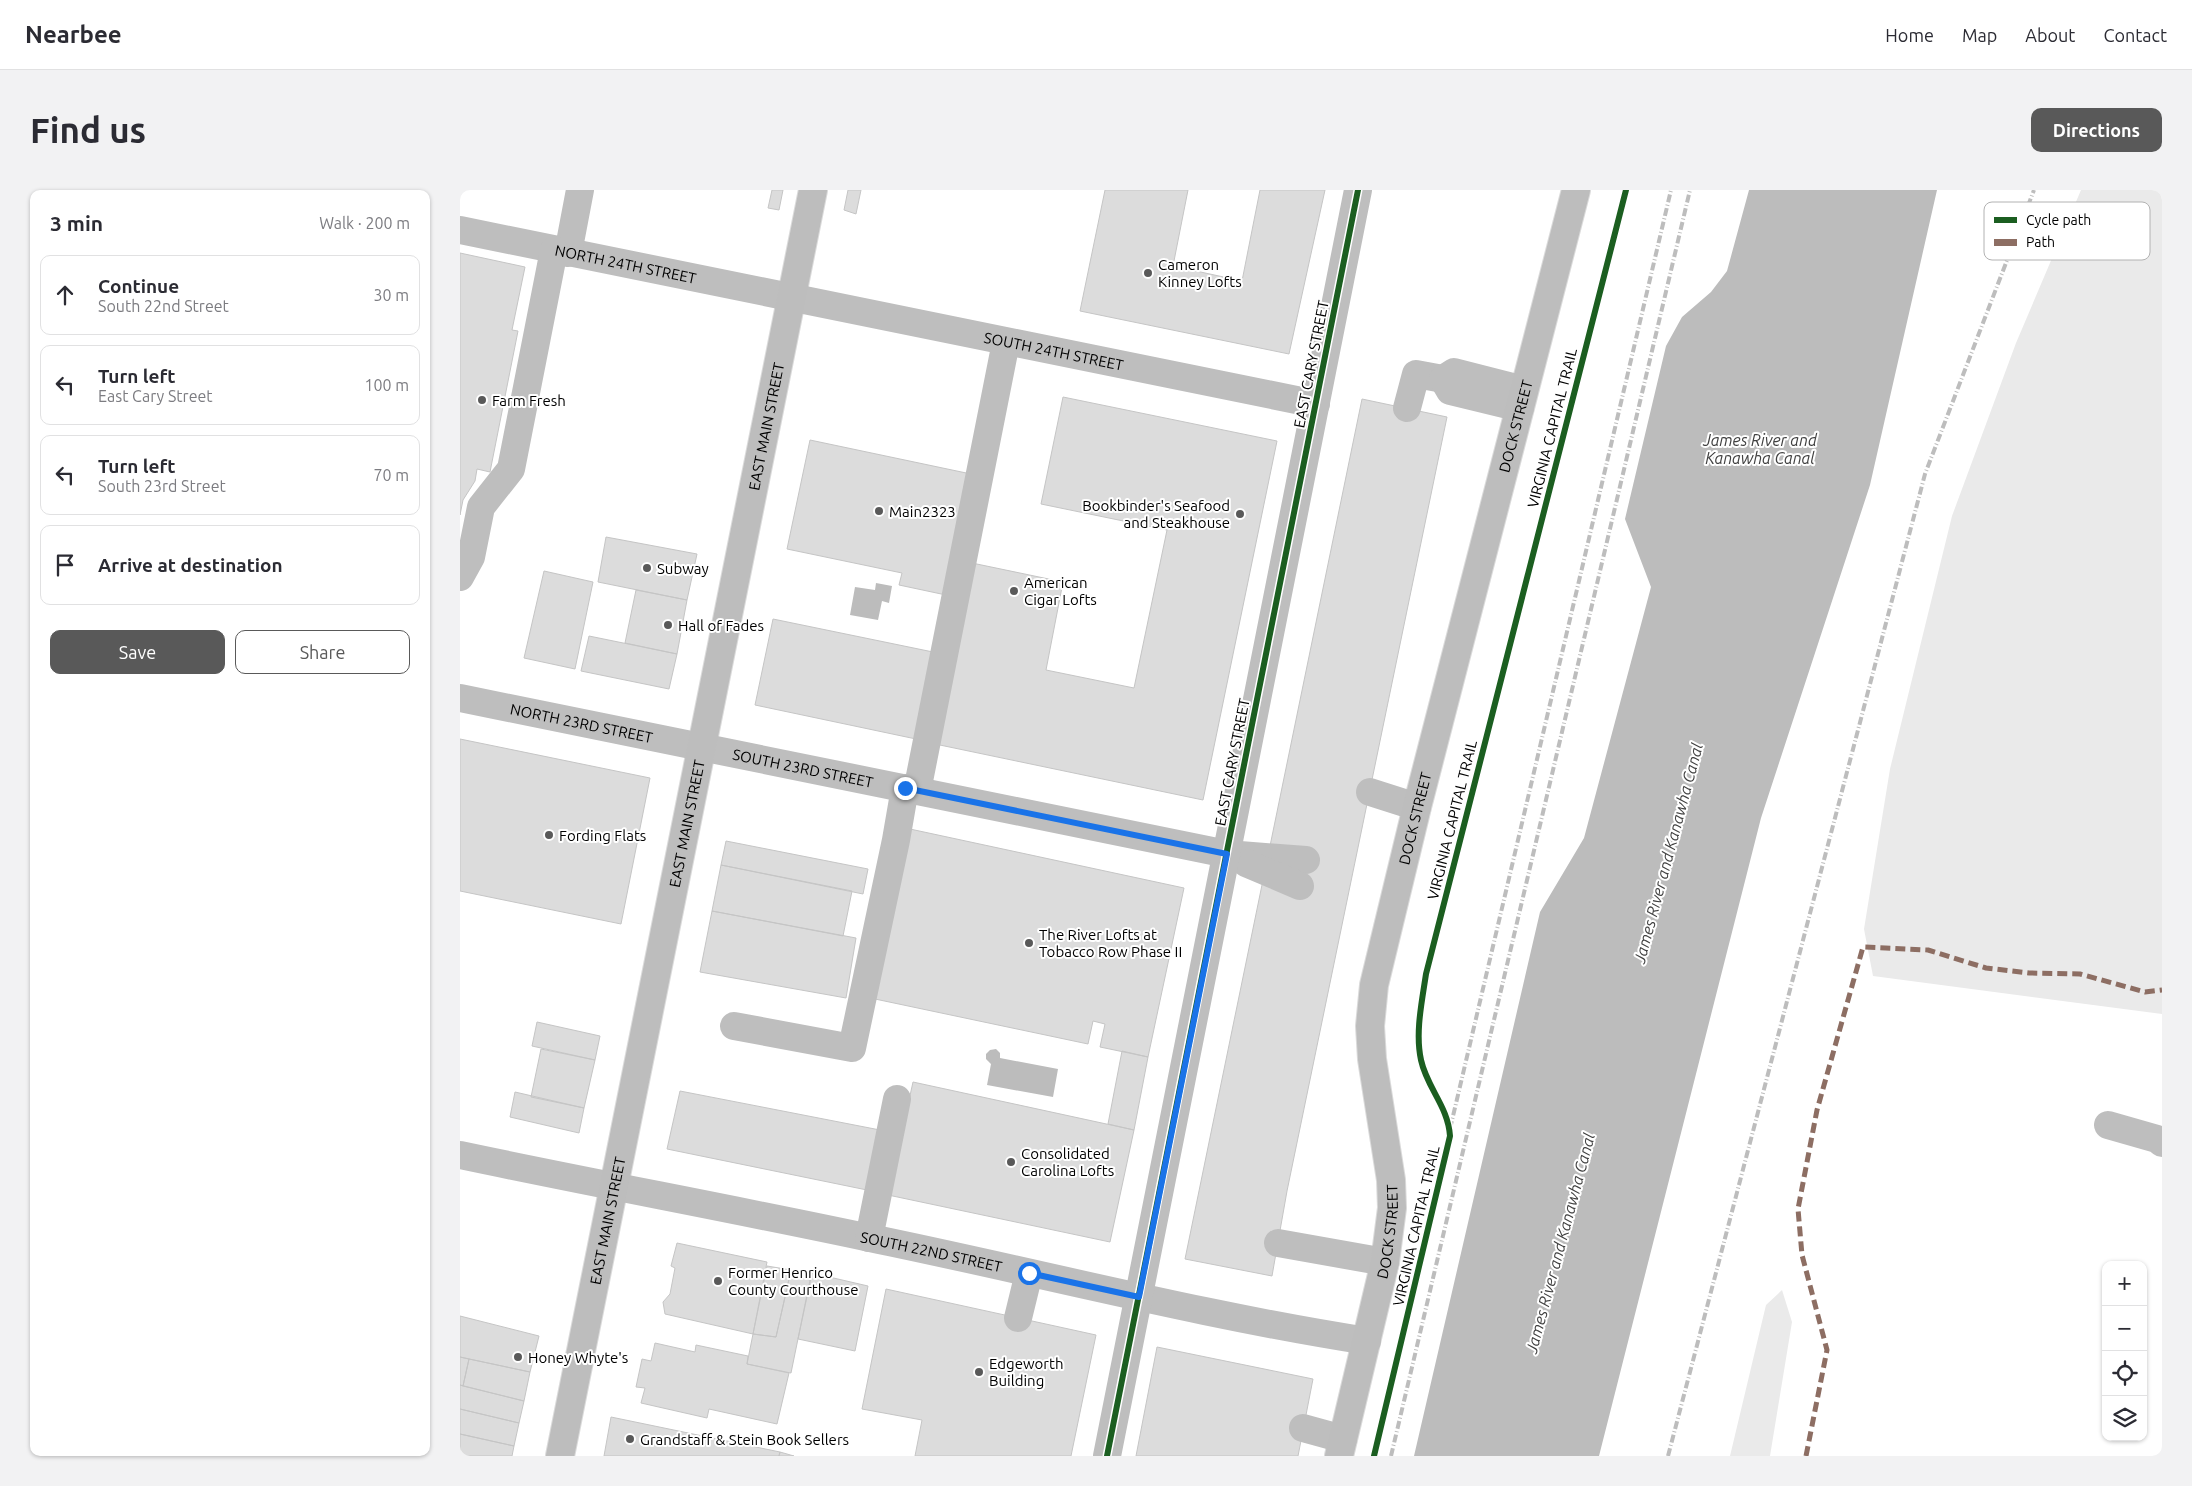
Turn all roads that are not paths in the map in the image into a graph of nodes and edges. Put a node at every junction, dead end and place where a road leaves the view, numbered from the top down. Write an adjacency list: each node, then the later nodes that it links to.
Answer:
1 (580, 190): 6 (street)
2 (813, 190): 7 (main road, EAST MAIN STREET)
3 (1358, 190): 10 (street, EAST CARY STREET)
4 (1576, 190): 9 (main road, DOCK STREET)
5 (460, 230): 6 (street, NORTH 24TH STREET)
6 (561, 251): 7 (street, NORTH 24TH STREET); 12 (street)
7 (792, 298): 8 (street, SOUTH 24TH STREET); 14 (main road, EAST MAIN STREET)
8 (1006, 342): 10 (street, SOUTH 24TH STREET); 15 (street)
9 (1522, 399): 11 (street); 17 (main road, DOCK STREET)
10 (1316, 404): 18 (street, EAST CARY STREET)
11 (1407, 408)
12 (460, 577)
13 (460, 698): 14 (street, NORTH 23RD STREET)
14 (702, 747): 15 (street, SOUTH 23RD STREET); 25 (main road, EAST MAIN STREET)
15 (911, 790): 18 (street, SOUTH 23RD STREET); 20 (street)
16 (1370, 792): 17 (street)
17 (1417, 807): 28 (main road, DOCK STREET)
18 (1227, 854): 19 (street, SOUTH 23RD STREET); 30 (street, EAST CARY STREET)
19 (1303, 873)
20 (734, 1026)
21 (897, 1099): 26 (street)
22 (2108, 1125): 23 (street)
23 (2162, 1143)
24 (460, 1155): 25 (street, SOUTH 22ND STREET)
25 (613, 1188): 26 (street, SOUTH 22ND STREET); 35 (main road, EAST MAIN STREET)
26 (869, 1238): 29 (street, SOUTH 22ND STREET)
27 (1278, 1243): 28 (street)
28 (1386, 1262): 32 (main road, DOCK STREET)
29 (1029, 1273): 30 (street, SOUTH 22ND STREET); 31 (street)
30 (1139, 1297): 32 (street, SOUTH 22ND STREET); 36 (street, EAST CARY STREET)
31 (1018, 1318)
32 (1367, 1340): 34 (main road, DOCK STREET)
33 (1304, 1428): 34 (street)
34 (1341, 1448)
35 (560, 1456)
36 (1107, 1456)

